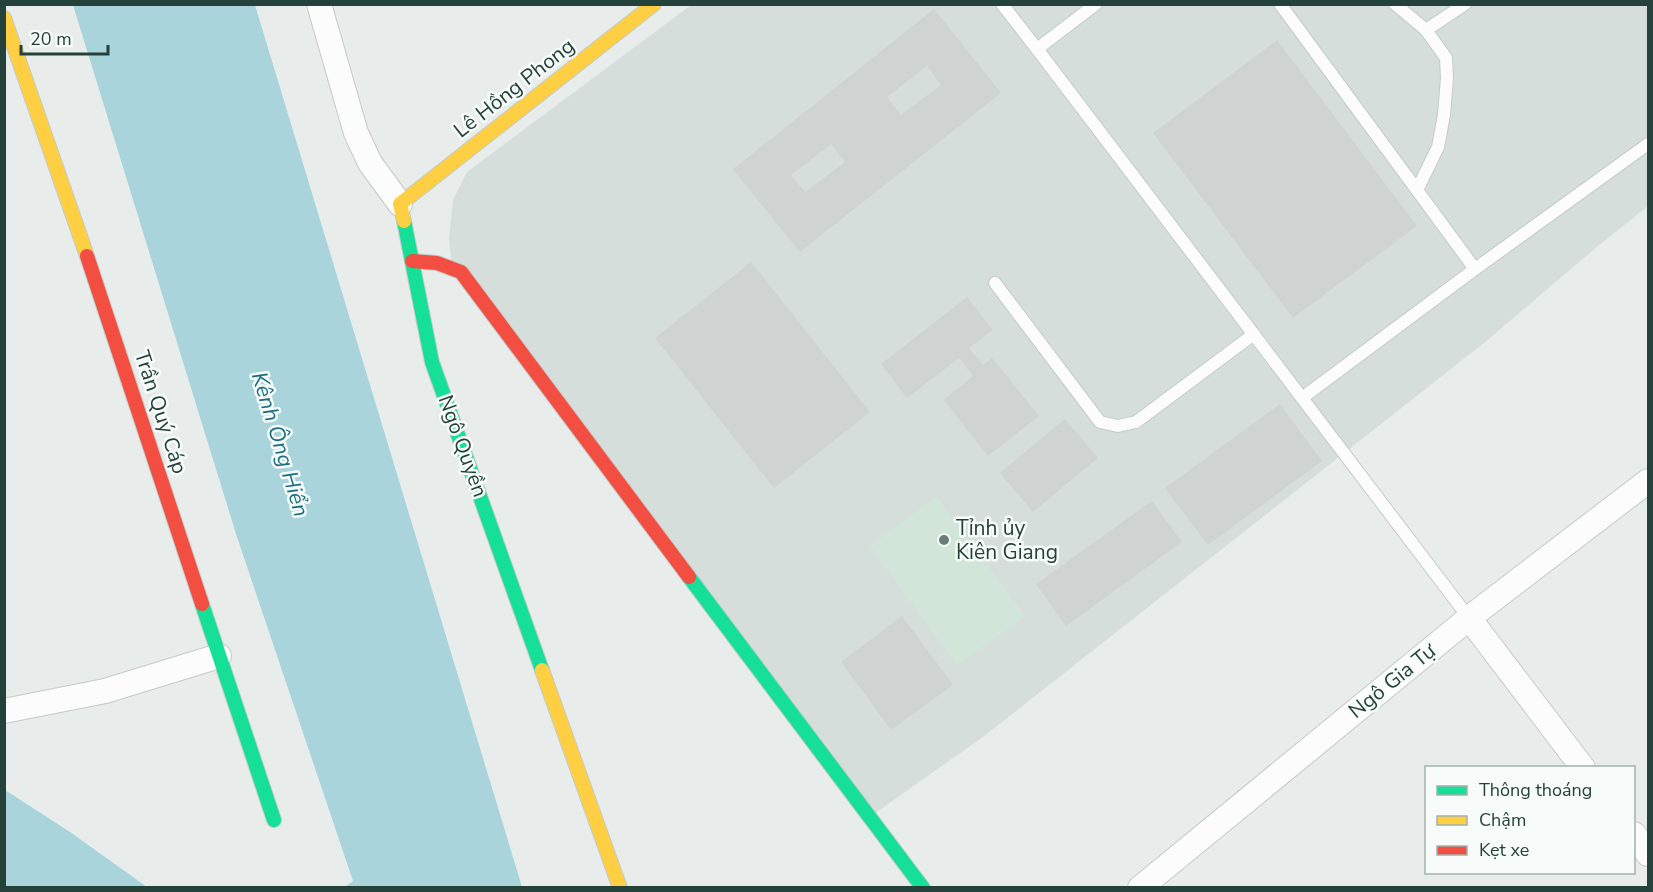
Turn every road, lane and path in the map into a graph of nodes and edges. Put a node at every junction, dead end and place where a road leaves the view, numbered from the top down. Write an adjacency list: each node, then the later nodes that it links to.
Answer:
1 (319, 4): 13 (street, Ngô Quyền)
2 (654, 4): 13 (street, Lê Hồng Phong)
3 (1002, 4): 10 (lane)
4 (1096, 4): 10 (lane)
5 (1280, 4): 12 (lane)
6 (1395, 4): 9 (lane)
7 (1465, 4): 9 (lane)
8 (4, 18): 21 (street, Trần Quý Cáp)
9 (1426, 30): 12 (lane)
10 (1037, 49): 17 (lane)
11 (1648, 144): 15 (lane)
12 (1417, 190): 15 (lane)
13 (400, 204): 14 (street, Ngô Quyền)
14 (411, 261): 27 (street, Ngô Quyền); 28 (street)
15 (1475, 269): 18 (lane)
16 (995, 283): 17 (lane)
17 (1254, 334): 18 (lane)
18 (1302, 398): 20 (lane)
19 (1648, 481): 20 (street, Ngô Gia Tự)
20 (1469, 618): 23 (street); 29 (street, Ngô Gia Tự)
21 (219, 656): 22 (street); 24 (street, Trần Quý Cáp)
22 (4, 711)
23 (1581, 766)
24 (274, 820)
25 (1635, 835): 26 (street)
26 (1648, 854)
27 (620, 888)
28 (923, 888)
29 (1140, 888)

